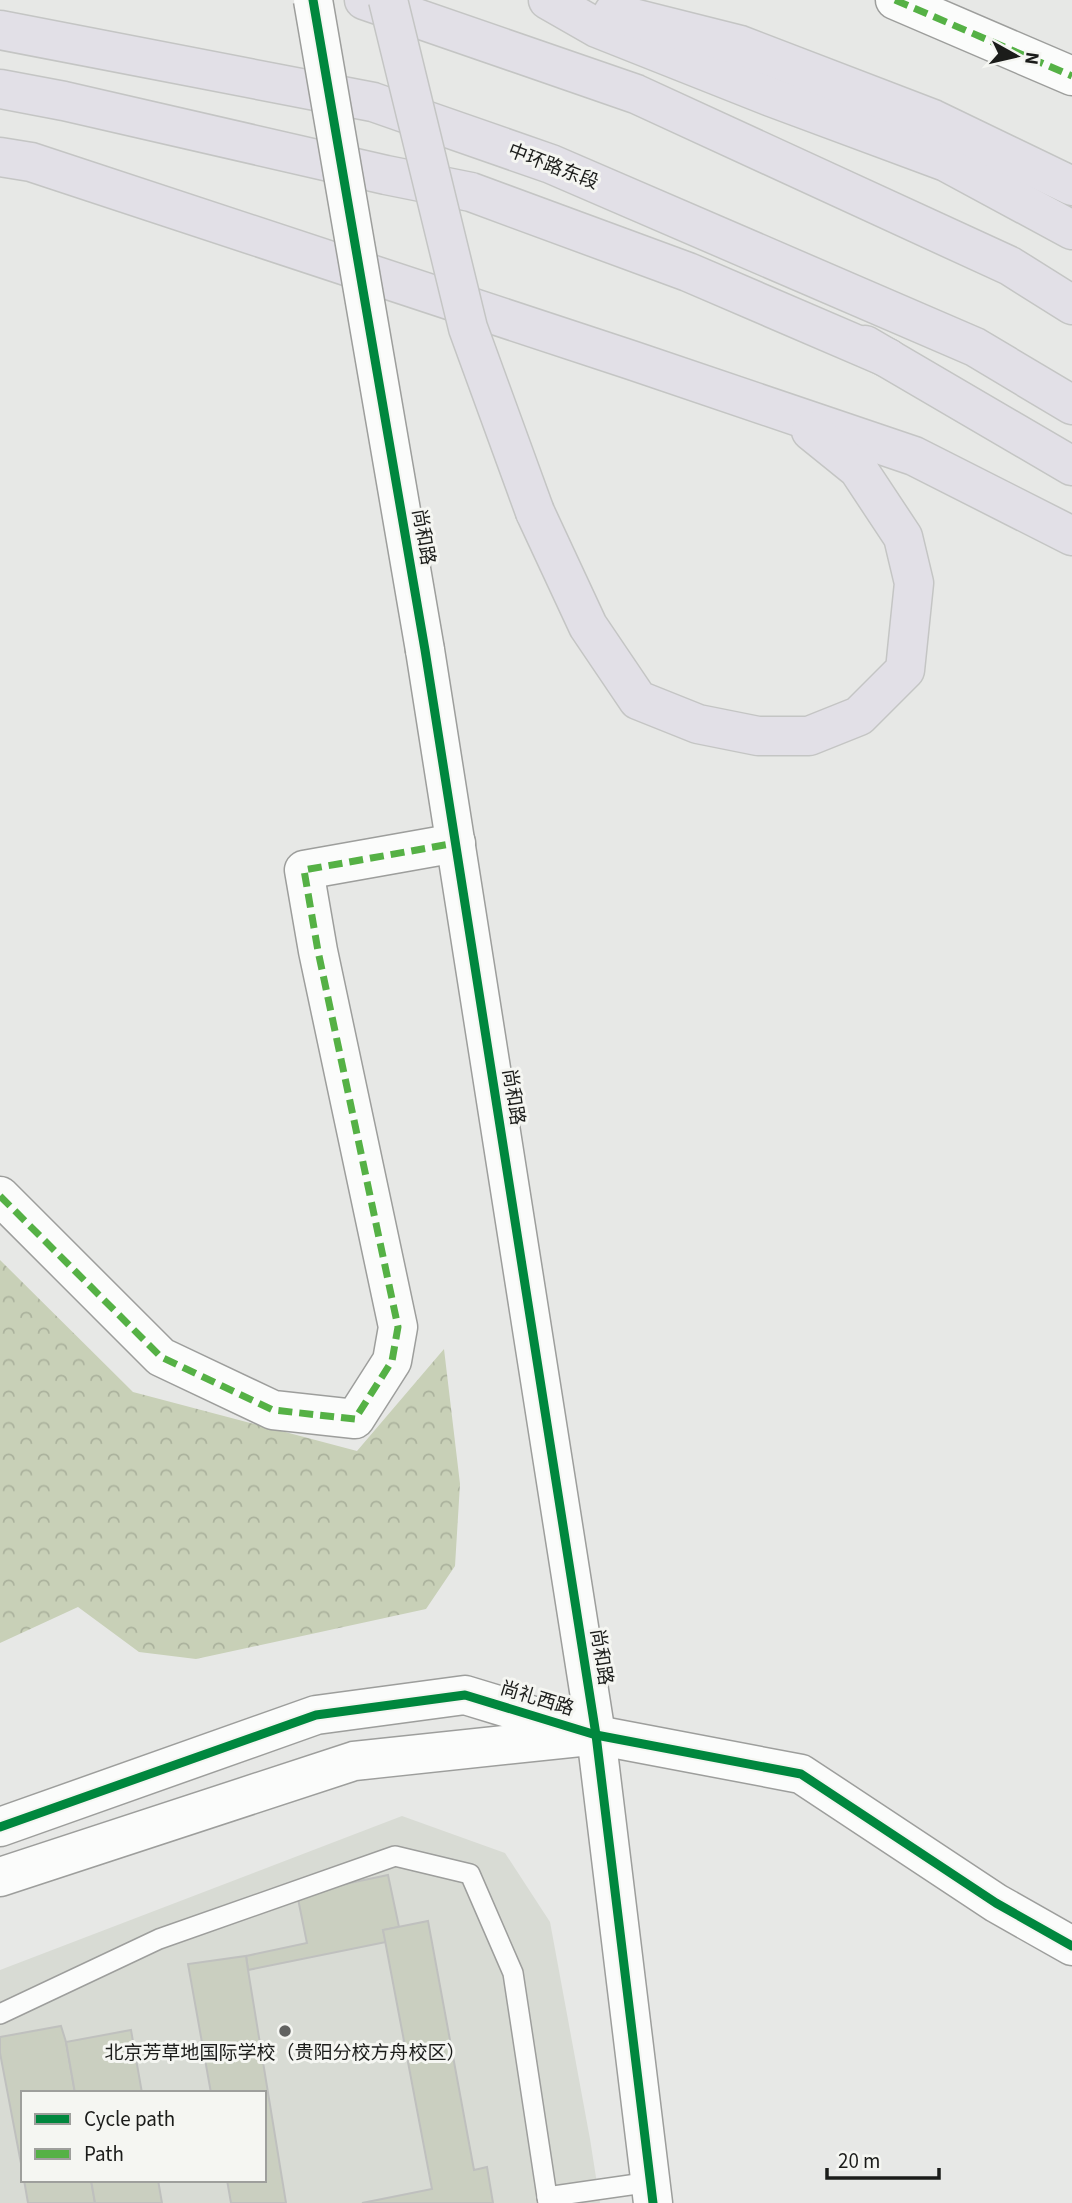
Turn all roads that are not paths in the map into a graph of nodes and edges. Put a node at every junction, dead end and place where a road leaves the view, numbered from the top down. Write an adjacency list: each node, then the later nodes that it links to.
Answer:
1 (313, 0): 20 (street, 尚和路, bridge)
2 (364, 0): 14 (highway)
3 (388, 0): 17 (highway, bridge)
4 (548, 0): 13 (highway)
5 (562, 0): 12 (highway)
6 (894, 0): 8 (street)
7 (0, 30): 11 (highway, 中环路东段)
8 (1072, 76)
9 (0, 89): 15 (highway)
10 (0, 157): 17 (highway)
11 (551, 164): 15 (highway); 16 (highway, 中环路东段)
12 (1072, 186)
13 (1072, 230)
14 (1072, 305)
15 (888, 358): 18 (highway)
16 (1072, 405)
17 (790, 414): 19 (highway)
18 (1072, 466)
19 (1072, 536)
20 (456, 844): 21 (street); 22 (street, 尚和路)
21 (0, 1196)
22 (596, 1735): 23 (street, 尚礼西路); 24 (street, 尚礼西路); 25 (street, 尚礼西路); 27 (street, 尚和路)
23 (0, 1827)
24 (0, 1877)
25 (1072, 1946)
26 (0, 2014): 28 (lane)
27 (652, 2193): 28 (lane)
28 (547, 2200)

